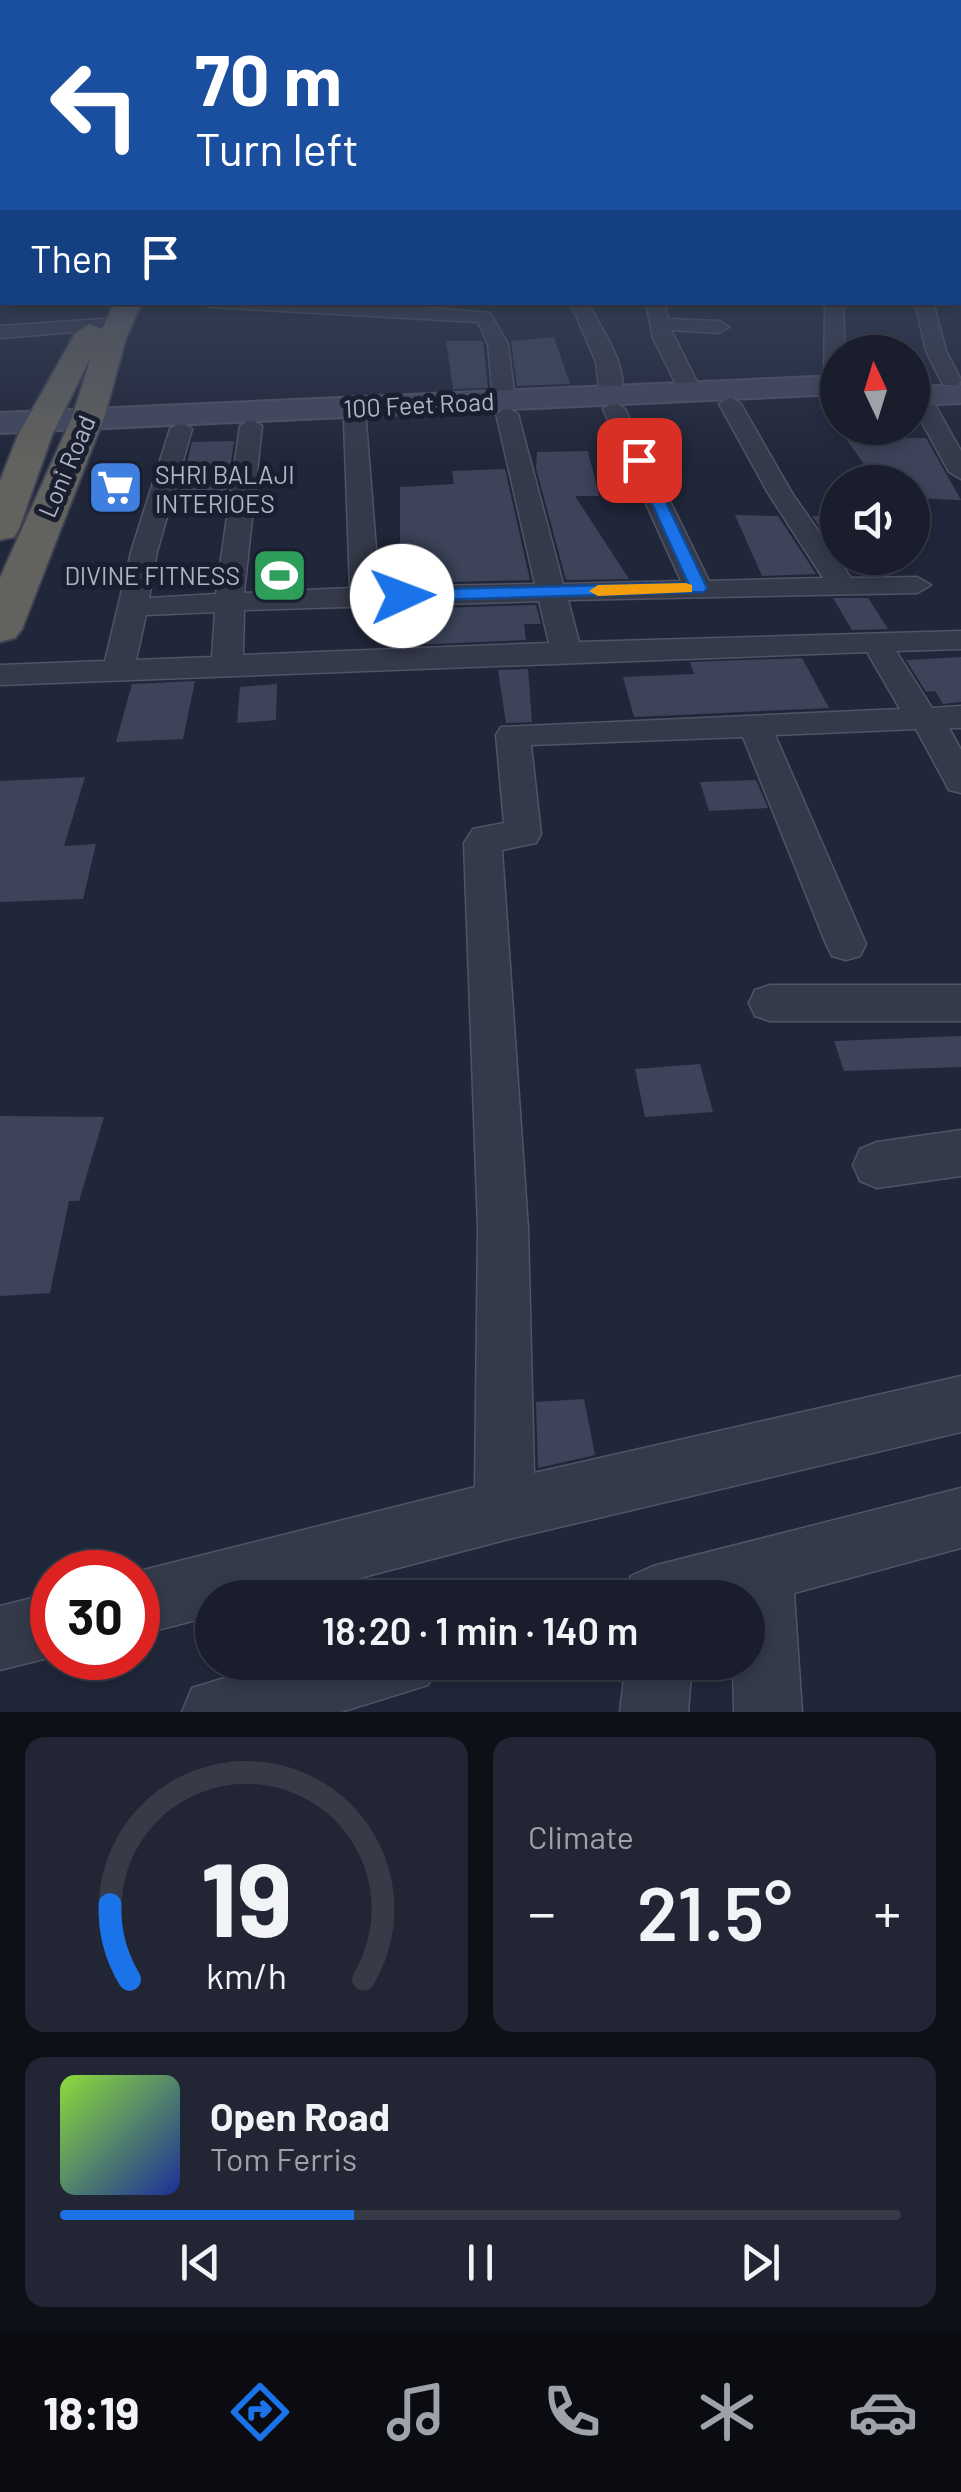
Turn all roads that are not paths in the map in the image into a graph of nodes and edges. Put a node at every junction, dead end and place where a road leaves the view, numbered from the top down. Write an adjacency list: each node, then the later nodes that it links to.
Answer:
1 (334, 305): 5 (street)
2 (580, 305): 15 (street)
3 (834, 305): 10 (street)
4 (925, 305): 11 (street)
5 (484, 311): 16 (street)
6 (656, 313): 8 (street); 14 (street)
7 (111, 314): 9 (street); 20 (highway, Loni Road); 22 (highway, Loni Road)
8 (719, 327)
9 (0, 332)
10 (835, 335)
11 (958, 385): 12 (main road)
12 (930, 390)
13 (820, 391): 14 (main road, 100 Feet Road)
14 (706, 400): 15 (main road, 100 Feet Road); 28 (street)
15 (612, 403): 16 (main road, 100 Feet Road); 30 (street)
16 (506, 407): 18 (main road, 100 Feet Road); 20 (main road, 100 Feet Road); 31 (street)
17 (930, 411): 25 (street)
18 (355, 421): 21 (main road, 100 Feet Road); 32 (street)
19 (0, 423): 22 (main road, 100 Feet Road)
20 (86, 424): 22 (main road, 100 Feet Road); 23 (main road, 100 Feet Road); 35 (highway, Loni Road)
21 (251, 426): 23 (main road, 100 Feet Road); 33 (street)
22 (38, 428): 24 (main road, 100 Feet Road); 27 (highway, Loni Road)
23 (181, 429): 34 (street)
24 (0, 436)
25 (952, 440): 26 (street)
26 (961, 472)
27 (0, 528)
28 (842, 584): 29 (street); 30 (street)
29 (917, 585)
30 (698, 588): 31 (street)
31 (550, 592): 32 (street); 38 (street)
32 (364, 596): 33 (street)
33 (229, 602): 34 (street); 39 (street)
34 (133, 606): 40 (street)
35 (0, 629)
36 (961, 640): 37 (street)
37 (876, 642): 38 (street); 42 (street)
38 (566, 651): 39 (street)
39 (227, 664): 40 (street)
40 (118, 669): 41 (street)
41 (0, 676)
42 (926, 717): 43 (street); 44 (street); 45 (street)
43 (961, 717)
44 (754, 724): 46 (street); 52 (street)
45 (961, 781)
46 (846, 944)
47 (770, 1003): 48 (street)
48 (961, 1003)
49 (961, 1153): 50 (street)
50 (877, 1165)
51 (961, 1404): 52 (street)
52 (505, 1510): 56 (street)
53 (961, 1518): 54 (street)
54 (760, 1570): 55 (street); 63 (street)
55 (722, 1580)
56 (160, 1597)
57 (30, 1630): 58 (street)
58 (0, 1638)
59 (337, 1680): 61 (street)
60 (658, 1680): 62 (street)
61 (216, 1712)
62 (654, 1712)
63 (768, 1712)

